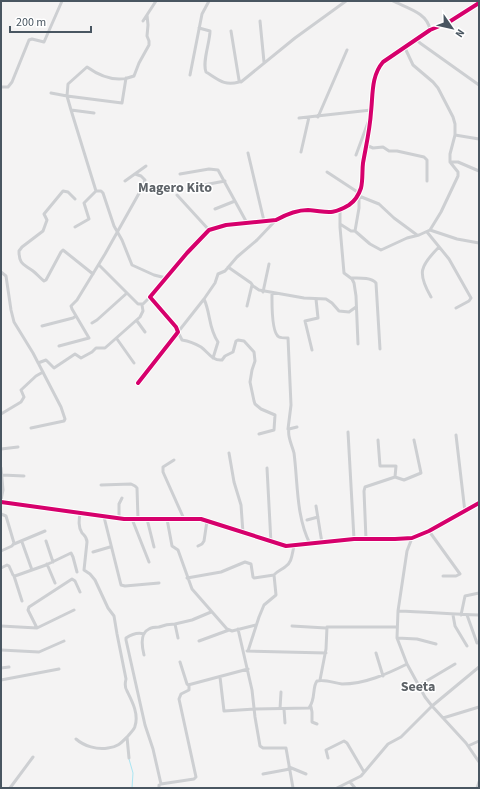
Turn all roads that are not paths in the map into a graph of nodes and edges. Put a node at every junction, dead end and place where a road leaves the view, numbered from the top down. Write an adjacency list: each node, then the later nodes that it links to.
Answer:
1 (62, 1): 21 (street)
2 (156, 1): 7 (street)
3 (209, 1): 10 (street)
4 (346, 1): 16 (street)
5 (393, 1): 11 (street)
6 (479, 3): 11 (street)
7 (147, 15): 8 (street); 18 (street)
8 (143, 21)
9 (260, 21): 16 (street)
10 (200, 28): 17 (street); 19 (street)
11 (430, 30): 13 (street)
12 (231, 31): 19 (street)
13 (417, 40): 14 (street); 20 (street)
14 (405, 48): 25 (street); 31 (street)
15 (347, 50): 28 (street)
16 (264, 62): 19 (street)
17 (190, 76)
18 (126, 78): 23 (street); 23 (street)
19 (239, 82)
20 (479, 85)
21 (1, 87)
22 (51, 93): 23 (street)
23 (67, 96): 24 (street)
24 (70, 110): 26 (street); 47 (street)
25 (372, 110): 27 (street); 28 (street)
26 (94, 114)
27 (371, 115): 33 (street); 36 (street)
28 (318, 116): 29 (street)
29 (309, 117): 30 (street); 34 (street)
30 (299, 118)
31 (455, 135): 32 (street); 37 (street)
32 (479, 139)
33 (366, 145): 45 (street); 49 (street)
34 (301, 152)
35 (248, 153): 55 (street)
36 (356, 155)
37 (450, 162): 39 (street); 61 (street)
38 (146, 166): 41 (street)
39 (479, 171)
40 (327, 172): 49 (street)
41 (135, 174): 43 (street); 62 (street)
42 (180, 174): 44 (street)
43 (125, 181)
44 (225, 181): 46 (street); 51 (street)
45 (426, 181)
46 (193, 187)
47 (96, 191): 58 (street); 62 (street)
48 (177, 195): 59 (street)
49 (359, 195): 53 (street); 60 (street); 63 (street)
50 (75, 199): 70 (street)
51 (236, 202): 52 (street); 56 (street)
52 (215, 210)
53 (340, 210): 54 (street); 57 (street)
54 (276, 220): 55 (street); 68 (street)
55 (264, 221): 56 (street)
56 (247, 223): 59 (street)
57 (340, 224): 60 (street); 72 (street)
58 (75, 227)
59 (210, 230): 71 (street)
60 (355, 231): 63 (street)
61 (429, 231): 63 (street); 64 (street); 65 (street)
62 (117, 233): 67 (street); 71 (street)
63 (417, 235)
64 (479, 243)
65 (439, 247): 78 (street); 84 (street)
66 (269, 264): 74 (street)
67 (99, 265): 70 (street); 75 (street)
68 (228, 266): 73 (street); 79 (street)
69 (1, 272): 99 (street)
70 (93, 274): 87 (street)
71 (166, 278): 77 (street)
72 (351, 278): 83 (street); 96 (street)
73 (252, 285): 74 (street); 82 (street)
74 (263, 292): 76 (street)
75 (127, 293): 81 (street); 89 (street)
76 (272, 293): 80 (street); 106 (street)
77 (150, 297): 81 (street); 92 (street)
78 (431, 297)
79 (204, 299): 92 (street); 98 (street)
80 (316, 299): 85 (street); 97 (street)
81 (142, 305): 88 (street)
82 (246, 306)
83 (356, 307): 85 (street); 86 (street)
84 (456, 308)
85 (349, 312): 86 (street)
86 (356, 314): 94 (street)
87 (76, 316): 90 (street); 95 (street)
88 (136, 321): 91 (street); 93 (street)
89 (92, 323)
90 (42, 326)
91 (145, 332)
92 (178, 332): 98 (street); 102 (street)
93 (117, 339): 99 (street); 100 (street)
94 (358, 344)
95 (59, 346)
96 (380, 349)
97 (312, 350)
98 (213, 358): 108 (street)
99 (38, 363): 101 (street)
100 (134, 363)
101 (43, 372): 103 (street); 105 (street)
102 (138, 383)
103 (1, 414)
104 (297, 427): 106 (street)
105 (31, 428)
106 (288, 429): 150 (street)
107 (348, 432): 143 (street)
108 (259, 434)
109 (456, 435): 126 (street)
110 (378, 440): 120 (street)
111 (414, 440): 120 (street)
112 (18, 447): 113 (street)
113 (1, 449)
114 (229, 453): 141 (street)
115 (174, 460): 136 (street)
116 (1, 468): 118 (street)
117 (267, 468): 147 (street)
118 (2, 475): 119 (street); 123 (street)
119 (24, 476)
120 (395, 477): 144 (street)
121 (100, 485): 133 (street)
122 (122, 498): 131 (street)
123 (1, 501): 128 (street)
124 (479, 503): 126 (street)
125 (316, 506): 130 (street)
126 (465, 512): 139 (street)
127 (1, 514): 149 (street)
128 (80, 514): 129 (street); 226 (street)
129 (104, 517): 131 (street); 153 (street)
130 (318, 517): 137 (street); 148 (street)
131 (119, 518): 132 (street)
132 (132, 519): 133 (street); 158 (street)
133 (138, 519): 134 (street)
134 (147, 519): 135 (street); 154 (street)
135 (167, 519): 136 (street); 166 (street)
136 (184, 519): 138 (street)
137 (307, 520)
138 (207, 521): 141 (street); 151 (street)
139 (430, 530): 142 (street); 165 (street)
140 (45, 531): 146 (street)
141 (243, 533): 147 (street)
142 (412, 538): 144 (street); 173 (street)
143 (354, 539): 144 (street); 148 (street)
144 (366, 539)
145 (46, 541): 157 (street)
146 (22, 542): 149 (street); 161 (street)
147 (271, 543): 152 (street)
148 (322, 543): 150 (street)
149 (14, 544): 155 (street)
150 (310, 544): 152 (street)
151 (198, 546)
152 (294, 546): 163 (street)
153 (110, 547): 156 (street); 168 (street)
154 (154, 547)
155 (1, 550)
156 (94, 552)
157 (53, 562): 159 (street); 162 (street)
158 (148, 562)
159 (48, 564): 161 (street); 167 (street)
160 (1, 568): 164 (street)
161 (32, 570): 164 (street)
162 (77, 572)
163 (274, 575): 166 (street); 180 (street)
164 (14, 576): 171 (street)
165 (443, 576)
166 (187, 578): 174 (street)
167 (55, 583)
168 (159, 583)
169 (80, 592): 184 (street)
170 (479, 593): 176 (street)
171 (22, 601)
172 (74, 610): 184 (street)
173 (398, 611): 175 (street); 183 (street)
174 (211, 612): 179 (street); 187 (street)
175 (453, 615): 176 (street); 195 (street)
176 (461, 615): 177 (street)
177 (467, 615): 178 (street); 193 (street)
178 (479, 615)
179 (175, 624): 188 (street); 189 (street)
180 (256, 625): 186 (street); 197 (street)
181 (1, 626): 184 (street)
182 (292, 626): 185 (street)
183 (397, 627): 185 (street); 190 (street)
184 (37, 628)
185 (326, 628): 198 (street)
186 (238, 629): 187 (street); 197 (street)
187 (229, 630): 192 (street)
188 (144, 634): 200 (street); 240 (street)
189 (178, 638)
190 (397, 638): 194 (street); 202 (street)
191 (64, 641): 196 (street)
192 (199, 641)
193 (477, 643)
194 (436, 644)
195 (467, 646)
196 (1, 650)
197 (246, 651): 198 (street); 208 (street)
198 (326, 653): 214 (street)
199 (376, 653): 211 (street)
200 (144, 655)
201 (180, 662): 215 (street)
202 (408, 664): 211 (street); 216 (street)
203 (455, 664): 216 (street)
204 (9, 667): 206 (street)
205 (479, 667): 209 (street)
206 (1, 668)
207 (59, 669): 213 (street)
208 (248, 669): 212 (street); 221 (street)
209 (476, 670): 210 (street); 218 (street)
210 (479, 673)
211 (383, 676): 214 (street)
212 (220, 677): 215 (street); 221 (street)
213 (1, 680)
214 (320, 680): 219 (street)
215 (189, 685): 240 (street)
216 (418, 686): 218 (street)
217 (281, 692): 222 (street)
218 (432, 706): 223 (street); 235 (street)
219 (310, 707): 222 (street); 225 (street)
220 (479, 707): 223 (street)
221 (255, 708): 222 (street); 234 (street)
222 (282, 709): 224 (street)
223 (443, 718): 229 (street)
224 (285, 723)
225 (317, 724)
226 (127, 737): 227 (street); 231 (street)
227 (76, 739)
228 (479, 741): 229 (street)
229 (468, 746): 233 (street)
230 (33, 757): 241 (street)
231 (129, 758)
232 (328, 758): 235 (street)
233 (479, 762)
234 (289, 768): 236 (street); 237 (street); 243 (street)
235 (364, 772): 238 (street)
236 (263, 774)
237 (306, 774)
238 (350, 782): 244 (street); 245 (street)
239 (479, 782): 246 (street)
240 (161, 784): 242 (street)
241 (10, 788)
242 (159, 788)
243 (294, 788)
244 (337, 788)
245 (355, 788)
246 (477, 788)

